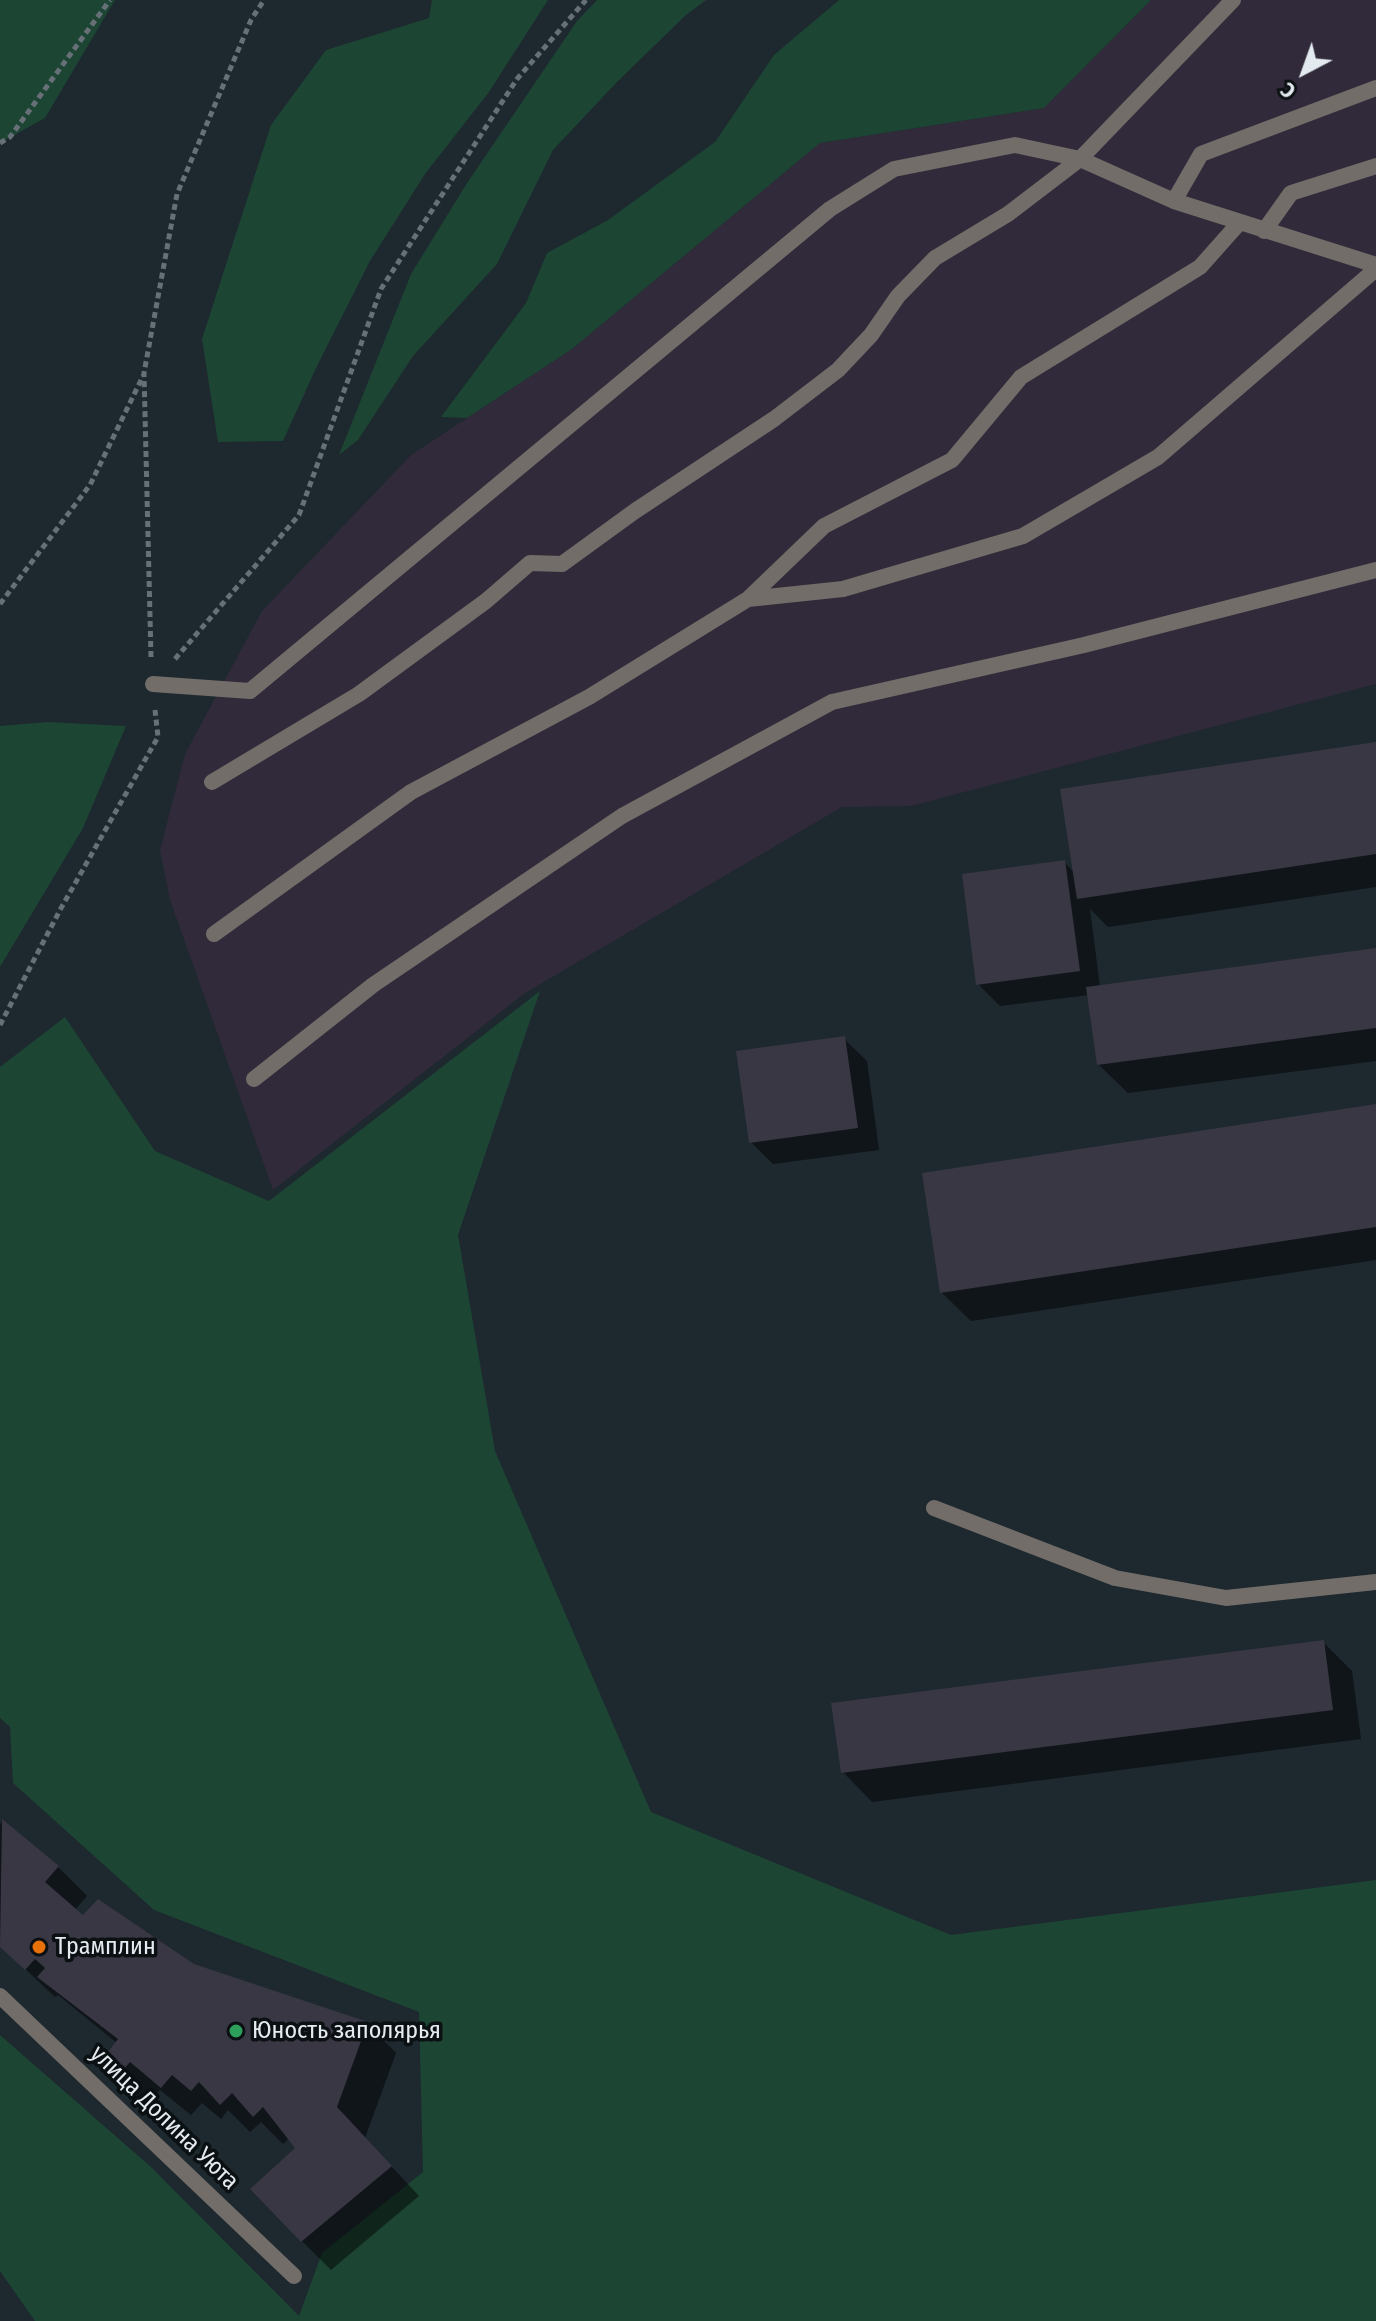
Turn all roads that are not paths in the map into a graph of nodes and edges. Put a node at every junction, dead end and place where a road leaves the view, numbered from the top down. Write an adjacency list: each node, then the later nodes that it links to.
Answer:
1 (1233, 0): 3 (street)
2 (1376, 88): 5 (street)
3 (1080, 159): 5 (street); 11 (street); 12 (street)
4 (1376, 166): 7 (street)
5 (1174, 201): 6 (street)
6 (1240, 222): 7 (street); 10 (street)
7 (1264, 231): 8 (street)
8 (1376, 267): 10 (street)
9 (1376, 570): 14 (street)
10 (748, 599): 13 (street)
11 (153, 684)
12 (212, 782)
13 (214, 934)
14 (254, 1079)
15 (934, 1508): 16 (street)
16 (1376, 1582)
17 (0, 1996): 18 (street, улица Долина Уюта)
18 (294, 2276)

